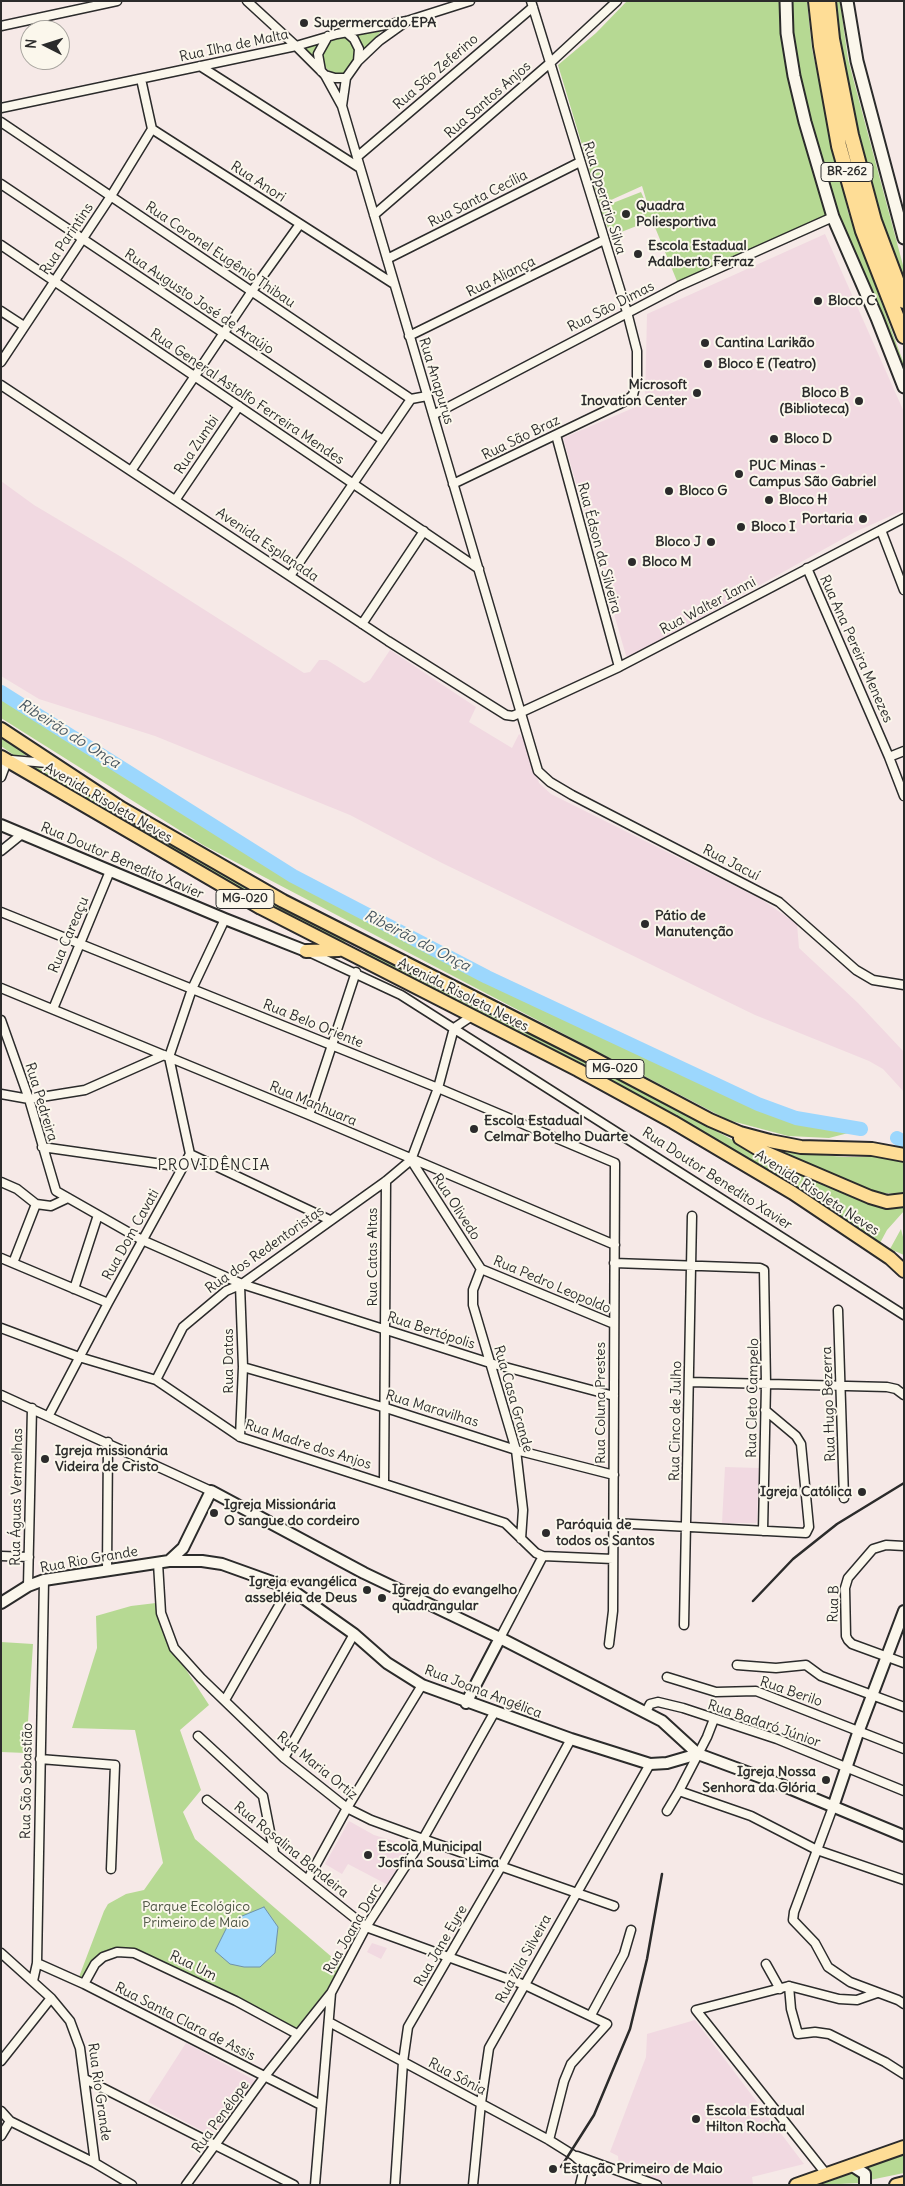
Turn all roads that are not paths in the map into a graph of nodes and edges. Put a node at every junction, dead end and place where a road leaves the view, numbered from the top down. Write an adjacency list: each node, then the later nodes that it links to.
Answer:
1 (117, 1): 11 (street)
2 (247, 1): 14 (street)
3 (470, 1): 10 (street, Rua Ilha de Malta)
4 (617, 1): 16 (street, Rua Santos Anjos)
5 (786, 1): 31 (main road)
6 (816, 1): 47 (highway, BR-262)
7 (828, 1): 41 (highway, BR-262)
8 (847, 1): 33 (main road)
9 (532, 4): 16 (street, Rua Operário Silva); 25 (street, Rua São Zeferino)
10 (407, 21): 12 (street, Rua Ilha de Malta); 15 (street, Rua Anapurus)
11 (1, 26)
12 (346, 32): 13 (street, Rua Ilha de Malta); 15 (street)
13 (328, 36): 14 (street, Rua Ilha de Malta); 18 (street)
14 (296, 46): 17 (street, Rua Ilha de Malta); 18 (street)
15 (358, 61): 20 (street, Rua Anapurus)
16 (550, 63): 26 (street, Rua Operário Silva); 30 (street, Rua Santos Anjos)
17 (200, 66): 19 (street, Rua Ilha de Malta); 27 (street)
18 (323, 74): 20 (street); 21 (street)
19 (141, 78): 22 (street, Rua Ilha de Malta); 24 (street)
20 (346, 78): 21 (street, Rua Anapurus)
21 (342, 106): 25 (street, Rua Anapurus)
22 (1, 108)
23 (1, 122): 29 (street, Rua Coronel Eugênio Thibau)
24 (152, 129): 29 (street, Rua Parintins); 32 (street, Rua Anori)
25 (357, 157): 27 (street, Rua Anapurus)
26 (580, 162): 35 (street, Rua Operário Silva); 37 (street, Rua Santa Cecília)
27 (360, 168): 30 (street, Rua Anapurus)
28 (1, 184): 34 (street, Rua Augusto José de Araújo)
29 (111, 196): 34 (street, Rua Parintins); 40 (street, Rua Coronel Eugênio Thibau)
30 (374, 215): 37 (street, Rua Anapurus)
31 (833, 217): 43 (street, Rua São Dimas); 51 (main road)
32 (300, 224): 39 (street, Rua Anori); 40 (street)
33 (904, 238)
34 (83, 239): 38 (street, Rua Parintins); 45 (street, Rua Augusto José de Araújo)
35 (604, 240): 43 (street, Rua Operário Silva); 46 (street, Rua Aliança)
36 (1, 245): 38 (street, Rua General Astolfo Ferreira Mendes)
37 (387, 259): 39 (street, Rua Anapurus)
38 (54, 281): 44 (street, Rua Parintins); 49 (street, Rua General Astolfo Ferreira Mendes)
39 (394, 284): 46 (street, Rua Anapurus)
40 (252, 291): 45 (street); 53 (street, Rua Coronel Eugênio Thibau)
41 (904, 301)
42 (1, 311): 44 (street)
43 (627, 312): 54 (street, Rua Operário Silva); 56 (street, Rua São Dimas)
44 (24, 326): 48 (street, Rua Parintins)
45 (224, 333): 49 (street); 58 (street, Rua Augusto José de Araújo)
46 (410, 336): 52 (street, Rua Anapurus)
47 (904, 336)
48 (1, 362)
49 (195, 376): 55 (street, Rua General Astolfo Ferreira Mendes); 59 (street)
50 (1, 385): 59 (street, Avenida Esplanada)
51 (904, 387)
52 (427, 396): 53 (street); 56 (street, Rua Anapurus)
53 (411, 399): 58 (street)
54 (626, 401): 57 (street, Rua São Braz)
55 (238, 406): 60 (street, Rua General Astolfo Ferreira Mendes); 62 (street, Rua Zumbi)
56 (433, 415): 61 (street, Rua Anapurus)
57 (556, 435): 61 (street, Rua São Braz); 71 (street, Rua Édson da Silveira)
58 (383, 440): 60 (street)
59 (131, 471): 62 (street, Avenida Esplanada)
60 (352, 484): 65 (street, Rua General Astolfo Ferreira Mendes); 68 (street)
61 (453, 484): 67 (street, Rua Anapurus)
62 (176, 499): 68 (street, Avenida Esplanada)
63 (904, 518): 64 (street, Rua Walter Ianni)
64 (880, 530): 66 (street, Rua Walter Ianni); 69 (street)
65 (424, 531): 67 (street, Rua General Astolfo Ferreira Mendes); 70 (street)
66 (807, 568): 71 (street, Rua Walter Ianni); 75 (street, Rua Ana Pereira Menezes)
67 (479, 569): 72 (street, Rua Anapurus)
68 (290, 576): 70 (street, Avenida Esplanada)
69 (904, 590)
70 (362, 624): 72 (street, Avenida Esplanada)
71 (619, 667): 72 (street, Rua Walter Ianni)
72 (521, 712): 78 (street, Rua Anapurus)
73 (1, 729): 77 (highway, Avenida Risoleta Neves / MG-020)
74 (904, 751): 75 (street)
75 (889, 757): 80 (street, Rua Ana Pereira Menezes)
76 (4, 759): 77 (street); 79 (street); 88 (highway, Avenida Risoleta Neves / MG-020)
77 (54, 764): 104 (highway, Avenida Risoleta Neves / MG-020)
78 (538, 771): 91 (street, Rua Jacuí)
79 (1, 777)
80 (904, 796)
81 (1, 825): 82 (street, Rua Doutor Benedito Xavier)
82 (22, 834): 83 (street); 84 (street, Rua Doutor Benedito Xavier)
83 (1, 851)
84 (110, 871): 86 (street, Rua Doutor Benedito Xavier); 87 (street, Rua Careaçu)
85 (1, 912): 87 (street, Rua Belo Oriente)
86 (225, 919): 89 (street, Rua Doutor Benedito Xavier); 93 (street)
87 (78, 943): 93 (street, Rua Belo Oriente); 94 (street, Rua Careaçu)
88 (341, 950): 89 (highway); 95 (highway, Avenida Risoleta Neves / MG-020)
89 (306, 951): 90 (street, Rua Doutor Benedito Xavier)
90 (356, 972): 97 (street, Rua Doutor Benedito Xavier); 98 (street)
91 (904, 985)
92 (1, 988): 94 (street, Rua Manhuara)
93 (192, 989): 98 (street, Rua Belo Oriente); 99 (street)
94 (53, 1009): 99 (street, Rua Manhuara)
95 (472, 1016): 97 (street); 123 (highway, Avenida Risoleta Neves / MG-020)
96 (1, 1020): 102 (street, Rua Pedreira)
97 (454, 1028): 100 (street); 134 (street, Rua Doutor Benedito Xavier)
98 (332, 1045): 100 (street, Rua Belo Oriente); 103 (street)
99 (166, 1056): 102 (street); 103 (street, Rua Manhuara); 106 (street)
100 (438, 1088): 108 (street); 109 (street, Rua Belo Oriente)
101 (1, 1094): 102 (street)
102 (29, 1099): 105 (street, Rua Pedreira)
103 (309, 1115): 108 (street, Rua Manhuara)
104 (710, 1120): 107 (highway, Avenida Risoleta Neves / MG-020); 115 (highway)
105 (42, 1147): 110 (street); 113 (street, Rua Pedreira)
106 (190, 1154): 110 (street, Rua Dom Cavati); 119 (street)
107 (904, 1155)
108 (411, 1160): 111 (street, Rua dos Redentoristas); 121 (street, Rua Manhuara); 128 (street, Rua Olivedo)
109 (615, 1163): 121 (street, Rua Coluna Prestes)
110 (183, 1167): 120 (street, Rua Dom Cavati)
111 (386, 1181): 119 (street, Rua dos Redentoristas); 137 (street, Rua Catas Altas)
112 (1, 1182): 116 (street)
113 (56, 1191): 114 (street, Rua Bertópolis)
114 (68, 1198): 116 (street); 117 (street, Rua Bertópolis)
115 (904, 1200)
116 (36, 1204): 125 (street)
117 (98, 1215): 120 (street, Rua Bertópolis); 131 (street)
118 (692, 1216): 127 (street, Rua Cinco de Julho)
119 (330, 1220): 130 (street, Rua dos Redentoristas)
120 (142, 1240): 130 (street, Rua Bertópolis); 132 (street, Rua Dom Cavati)
121 (614, 1245): 126 (street, Rua Coluna Prestes)
122 (1, 1258): 125 (street)
123 (890, 1258): 124 (highway); 129 (highway, Avenida Risoleta Neves / MG-020)
124 (904, 1260)
125 (13, 1263): 131 (street)
126 (614, 1263): 127 (street); 135 (street, Rua Coluna Prestes)
127 (690, 1266): 142 (street, Rua Cinco de Julho); 143 (street, Rua Cleto Campelo)
128 (481, 1269): 135 (street, Rua Pedro Leopoldo); 139 (street, Rua Casa Grande)
129 (904, 1271)
130 (241, 1285): 137 (street, Rua Bertópolis); 140 (street, Rua Datas); 141 (street, Rua dos Redentoristas)
131 (74, 1289): 132 (street)
132 (108, 1303): 138 (street, Rua Dom Cavati)
133 (838, 1310): 144 (street, Rua Hugo Bezerra)
134 (904, 1315)
135 (614, 1324): 147 (street, Rua Coluna Prestes)
136 (1, 1328): 138 (street, Rua Madre dos Anjos)
137 (385, 1329): 139 (street, Rua Bertópolis); 149 (street, Rua Catas Altas)
138 (79, 1356): 141 (street, Rua Madre dos Anjos); 151 (street, Rua Dom Cavati)
139 (490, 1363): 147 (street, Rua Bertópolis); 154 (street, Rua Casa Grande)
140 (243, 1367): 149 (street, Rua Maravilhas); 152 (street, Rua Datas)
141 (156, 1380): 152 (street, Rua Madre dos Anjos)
142 (690, 1382): 143 (street); 160 (street, Rua Cinco de Julho)
143 (766, 1384): 144 (street); 150 (street, Rua Cleto Campelo)
144 (841, 1385): 146 (street); 158 (street, Rua Hugo Bezerra)
145 (1, 1395): 148 (street)
146 (904, 1395)
147 (614, 1396): 155 (street, Rua Coluna Prestes)
148 (32, 1408): 151 (street); 167 (street, Rua Águas Vermelhas)
149 (386, 1408): 154 (street, Rua Maravilhas); 156 (street, Rua Catas Altas)
150 (765, 1410): 161 (street, Rua Cleto Campelo); 161 (street)
151 (49, 1416): 153 (street)
152 (240, 1437): 156 (street, Rua Madre dos Anjos)
153 (108, 1442): 157 (street); 172 (street)
154 (516, 1450): 155 (street, Rua Maravilhas); 162 (street, Rua Casa Grande)
155 (614, 1475): 159 (street, Rua Coluna Prestes)
156 (384, 1483): 162 (street, Rua Madre dos Anjos)
157 (211, 1491): 164 (street); 180 (street)
158 (844, 1498)
159 (613, 1523): 160 (street); 168 (street, Rua Coluna Prestes)
160 (687, 1526): 161 (street); 178 (street, Rua Cinco de Julho)
161 (763, 1530)
162 (521, 1539): 166 (street, Rua Madre dos Anjos)
163 (904, 1546): 182 (street, Rua B)
164 (183, 1548): 169 (street); 170 (street)
165 (1, 1556): 167 (street)
166 (543, 1556): 168 (street); 180 (street)
167 (29, 1557): 174 (street, Rua Águas Vermelhas)
168 (613, 1559): 181 (street, Rua Coluna Prestes)
169 (169, 1561): 170 (street, Rua Joana Angélica); 171 (street, Rua Joana Angélica)
170 (187, 1561): 175 (street, Rua Joana Angélica)
171 (158, 1563): 172 (street, Rua Rio Grande); 188 (street, Rua Maria Ortiz)
172 (107, 1570): 173 (street, Rua Rio Grande)
173 (44, 1580): 174 (street, Rua Rio Grande); 200 (street, Rua São Sebastião)
174 (28, 1586): 176 (street, Rua Rio Grande)
175 (290, 1588): 179 (street, Rua Joana Angélica); 188 (street)
176 (1, 1603)
177 (903, 1616): 182 (street)
178 (684, 1625)
179 (354, 1634): 186 (street, Rua Joana Angélica); 201 (street)
180 (500, 1638): 189 (street); 191 (street)
181 (609, 1644)
182 (886, 1656): 183 (street, Rua B); 187 (street)
183 (904, 1663)
184 (737, 1665): 187 (street)
185 (667, 1677): 194 (street, Rua Berilo)
186 (422, 1685): 189 (street, Rua Joana Angélica); 209 (street)
187 (872, 1695): 190 (street); 194 (street)
188 (225, 1700): 201 (street, Rua Maria Ortiz)
189 (466, 1703): 192 (street, Rua Joana Angélica)
190 (904, 1707)
191 (646, 1712): 193 (street, Rua Badaró Júnior); 197 (street)
192 (494, 1713): 196 (street, Rua Joana Angélica); 212 (street, Rua Joana Darc)
193 (714, 1719): 199 (street); 204 (street, Rua Badaró Júnior)
194 (859, 1730): 198 (street, Rua Berilo); 204 (street)
195 (198, 1736): 214 (street)
196 (571, 1739): 203 (street, Rua Joana Angélica); 215 (street, Rua Jane Eyre)
197 (684, 1741): 199 (street); 202 (street)
198 (904, 1749)
199 (698, 1754): 202 (street, Rua Joana Angélica); 205 (street); 208 (street)
200 (40, 1758): 216 (street); 225 (street, Rua São Sebastião)
201 (284, 1758): 209 (street, Rua Maria Ortiz)
202 (678, 1760): 203 (street, Rua Joana Angélica)
203 (650, 1764): 219 (street, Rua Zila Silveira)
204 (847, 1768): 206 (street, Rua Badaró Júnior); 208 (street)
205 (678, 1791): 210 (street); 213 (street)
206 (904, 1791)
207 (207, 1800): 214 (street, Rua Rosalina Bandeira)
208 (833, 1807): 211 (street); 213 (street)
209 (347, 1808): 212 (street, Rua Maria Ortiz); 217 (street)
210 (667, 1811)
211 (904, 1836)
212 (423, 1839): 215 (street, Rua Maria Ortiz); 221 (street, Rua Joana Darc)
213 (817, 1850): 218 (street); 233 (street)
214 (274, 1852): 217 (street, Rua Rosalina Bandeira)
215 (502, 1865): 219 (street, Rua Maria Ortiz); 224 (street, Rua Jane Eyre)
216 (112, 1869)
217 (308, 1879): 221 (street, Rua Rosalina Bandeira)
218 (904, 1880)
219 (576, 1892): 220 (street, Rua Maria Ortiz); 229 (street, Rua Zila Silveira)
220 (614, 1906)
221 (366, 1927): 224 (street, Rua Rosalina Bandeira); 232 (street, Rua Joana Darc)
222 (631, 1930): 236 (street)
223 (1, 1953): 227 (street, Rua Rio Grande)
224 (449, 1957): 229 (street, Rua Rosalina Bandeira); 240 (street, Rua Jane Eyre)
225 (37, 1963): 227 (street, Rua São Sebastião); 228 (street, Rua Santa Clara de Assis)
226 (766, 1964): 231 (street)
227 (33, 1981): 234 (street, Rua Rio Grande)
228 (84, 1984): 238 (street, Rua Um); 242 (street, Rua Santa Clara de Assis)
229 (525, 1985): 236 (street, Rua Rosalina Bandeira); 244 (street, Rua Zila Silveira)
230 (789, 1986): 231 (street); 233 (street); 241 (street)
231 (780, 1989): 256 (street)
232 (331, 1993): 237 (street, Rua Joana Darc); 238 (street, Rua Penélope)
233 (877, 1993): 235 (street)
234 (51, 1998): 239 (street); 243 (street, Rua Rio Grande)
235 (904, 2004)
236 (591, 2015): 249 (street, Rua Rosalina Bandeira)
237 (329, 2022): 240 (street, Rua Sônia); 245 (street, Rua Joana Darc)
238 (296, 2034): 242 (street, Rua Penélope)
239 (1, 2061)
240 (403, 2062): 244 (street, Rua Sônia); 264 (street, Rua Jane Eyre)
241 (904, 2074)
242 (265, 2076): 245 (street, Rua Santa Clara de Assis); 250 (street, Rua Penélope)
243 (85, 2079): 250 (street); 253 (street, Rua Rio Grande)
244 (481, 2103): 249 (street, Rua Sônia); 265 (street, Rua Zila Silveira)
245 (321, 2105): 263 (street, Rua Joana Darc)
246 (1, 2111): 247 (street)
247 (10, 2121): 248 (street); 253 (street)
248 (1, 2136)
249 (549, 2140): 252 (street, Rua Sônia)
250 (217, 2144): 261 (street, Rua Penélope); 262 (street)
251 (904, 2147): 254 (highway)
252 (573, 2155): 255 (street, Rua Sônia); 257 (street)
253 (95, 2164): 260 (street)
254 (851, 2165): 256 (highway); 267 (street)
255 (603, 2166): 257 (street); 266 (street, Rua Sônia)
256 (827, 2175): 259 (highway)
257 (581, 2182)
258 (904, 2183): 268 (highway)
259 (795, 2184)
260 (132, 2185)
261 (186, 2185)
262 (294, 2185)
263 (314, 2185)
264 (395, 2185)
265 (473, 2185)
266 (657, 2185)
267 (865, 2185)
268 (896, 2185)

